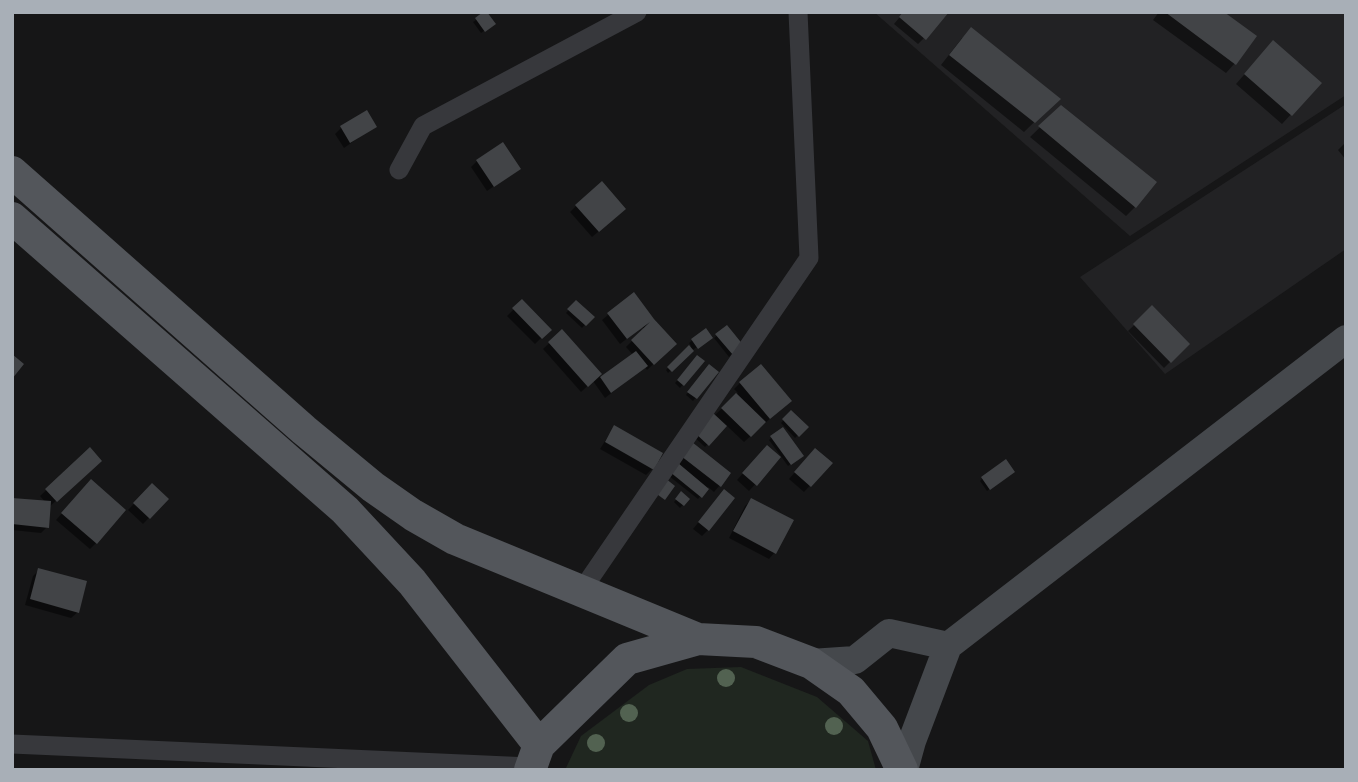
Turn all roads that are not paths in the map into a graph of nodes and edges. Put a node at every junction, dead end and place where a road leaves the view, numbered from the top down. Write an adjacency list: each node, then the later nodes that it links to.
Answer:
1 (637, 12): 3 (street)
2 (798, 12): 7 (street)
3 (399, 170)
4 (12, 172): 7 (main road)
5 (12, 218): 12 (main road)
6 (1346, 339): 9 (street)
7 (582, 590): 8 (main road)
8 (698, 639): 10 (main road); 12 (main road)
9 (948, 646): 10 (street); 13 (street)
10 (811, 663): 13 (main road)
11 (12, 744): 12 (street)
12 (533, 761)
13 (903, 770)

